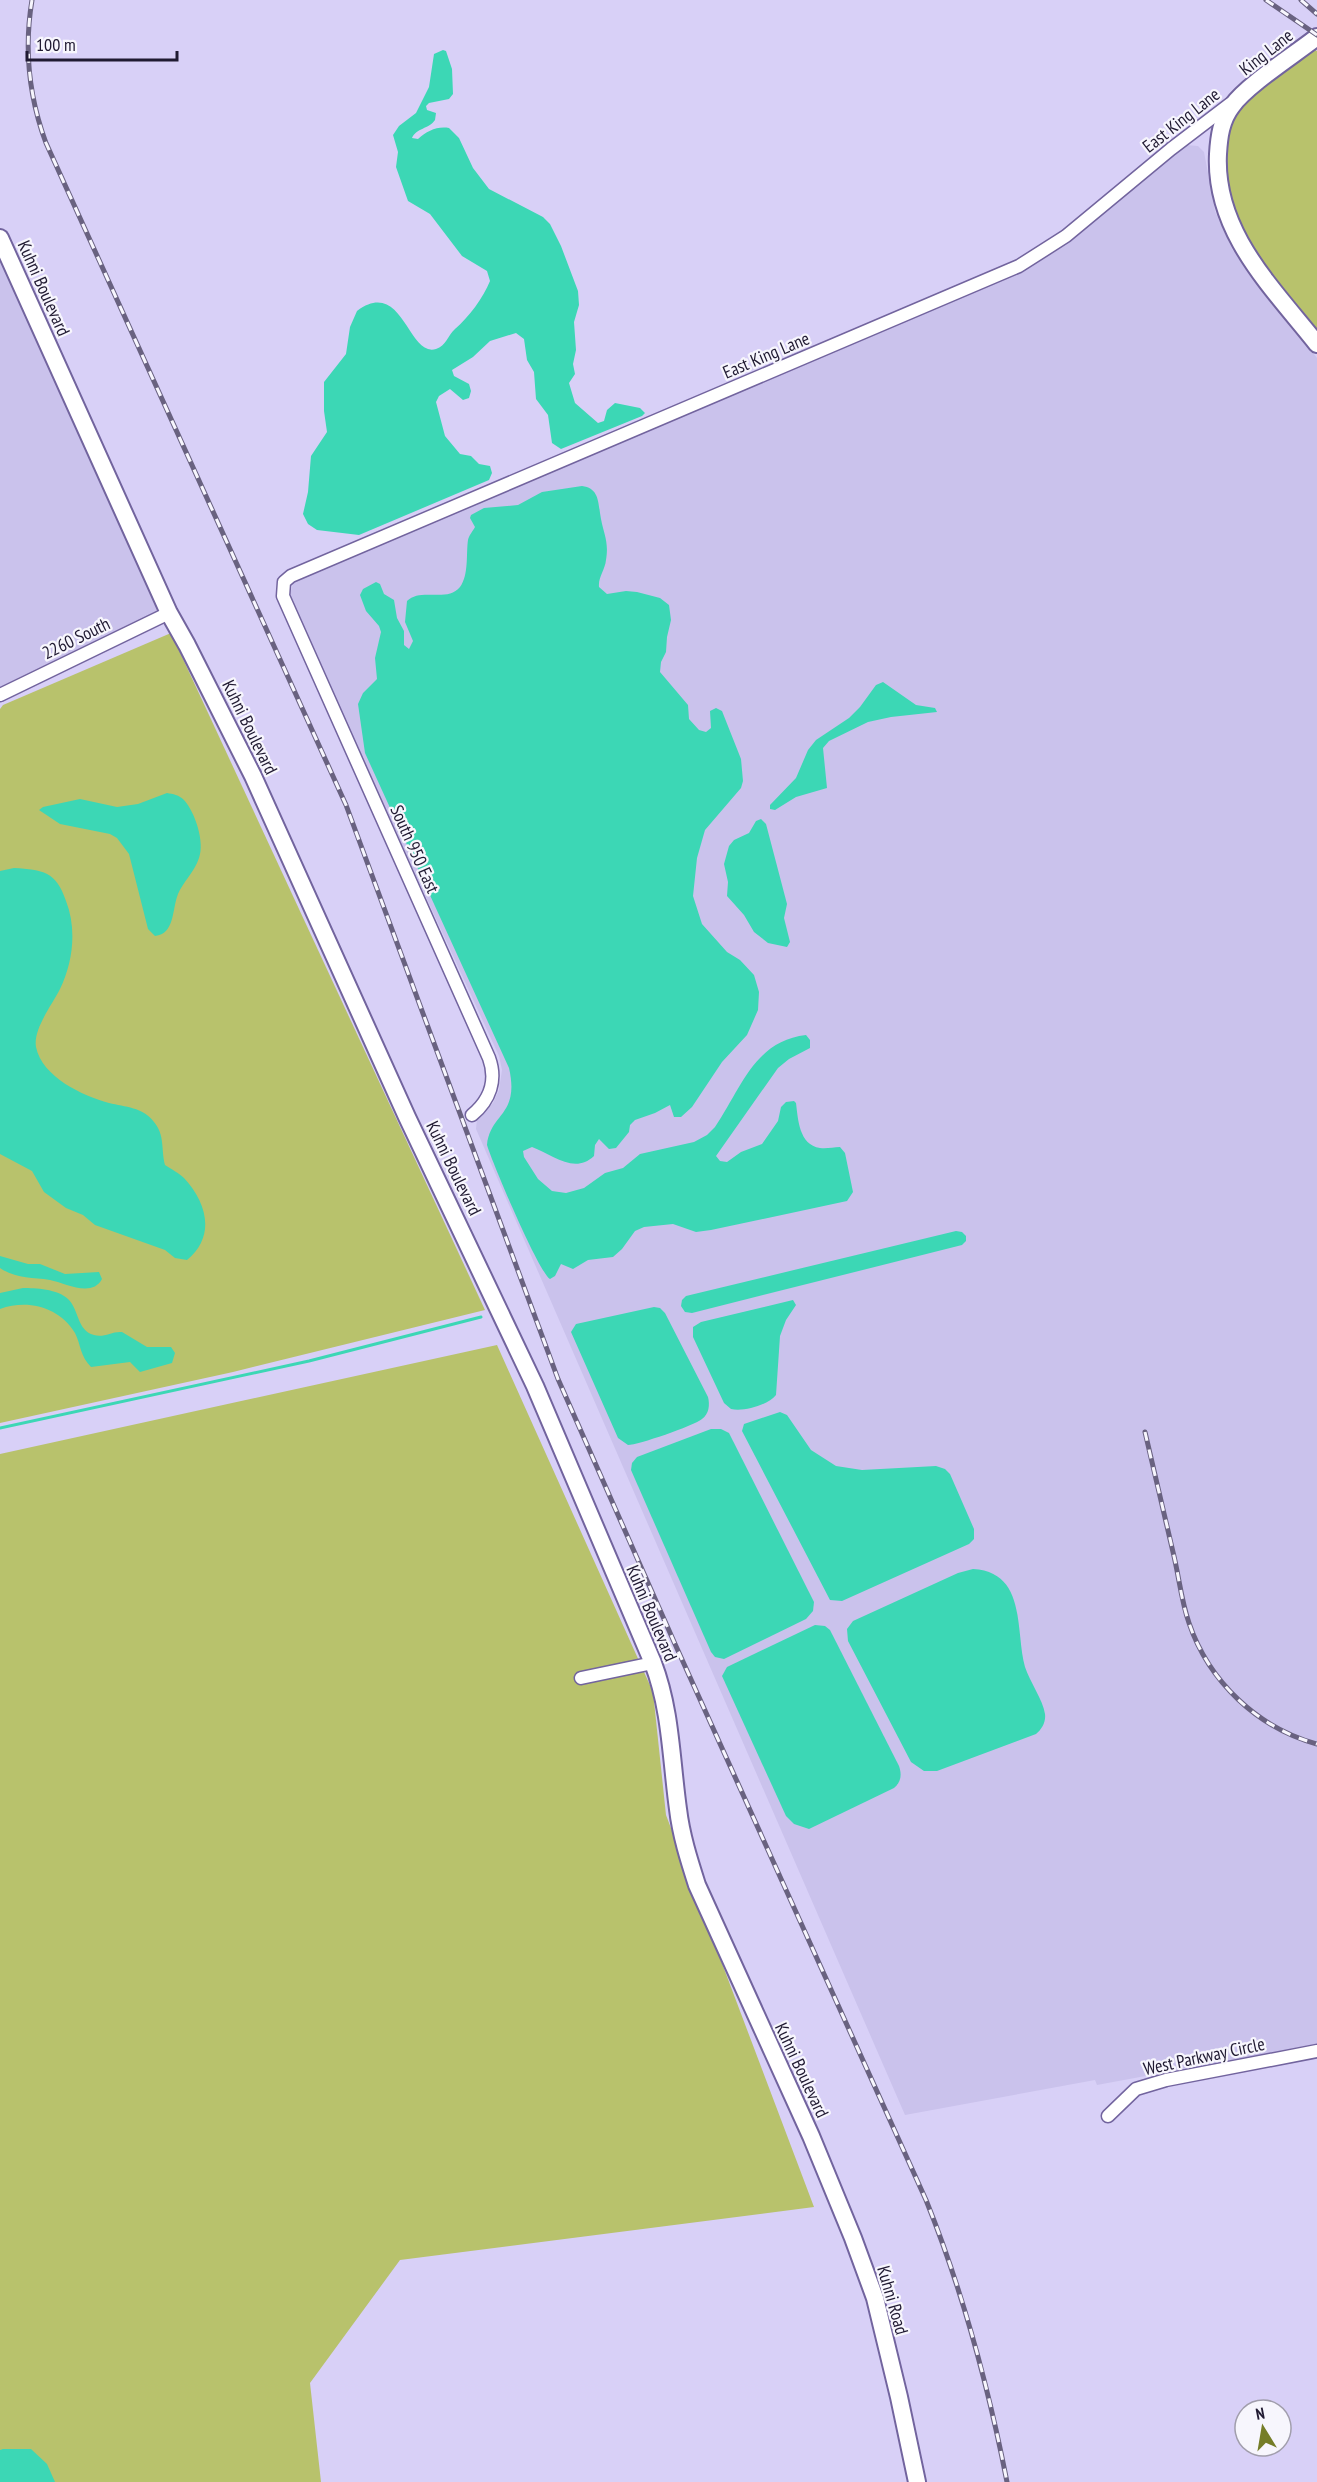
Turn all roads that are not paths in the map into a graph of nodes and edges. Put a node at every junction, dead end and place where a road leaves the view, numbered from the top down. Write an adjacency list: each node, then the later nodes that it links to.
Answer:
1 (1317, 37): 2 (street, King Lane)
2 (1240, 97): 4 (street, King Lane); 5 (street, East King Lane)
3 (0, 238): 6 (street, Kuhni Boulevard)
4 (1317, 344)
5 (283, 596): 8 (street, South 950 East)
6 (169, 613): 7 (street, 2260 South); 9 (street, Kuhni Boulevard)
7 (0, 695)
8 (472, 1115)
9 (653, 1663): 10 (street); 13 (street, Kuhni Boulevard)
10 (581, 1677)
11 (1317, 2051): 12 (street, West Parkway Circle)
12 (1108, 2116)
13 (811, 2136): 14 (street, Kuhni Road)
14 (917, 2482)

